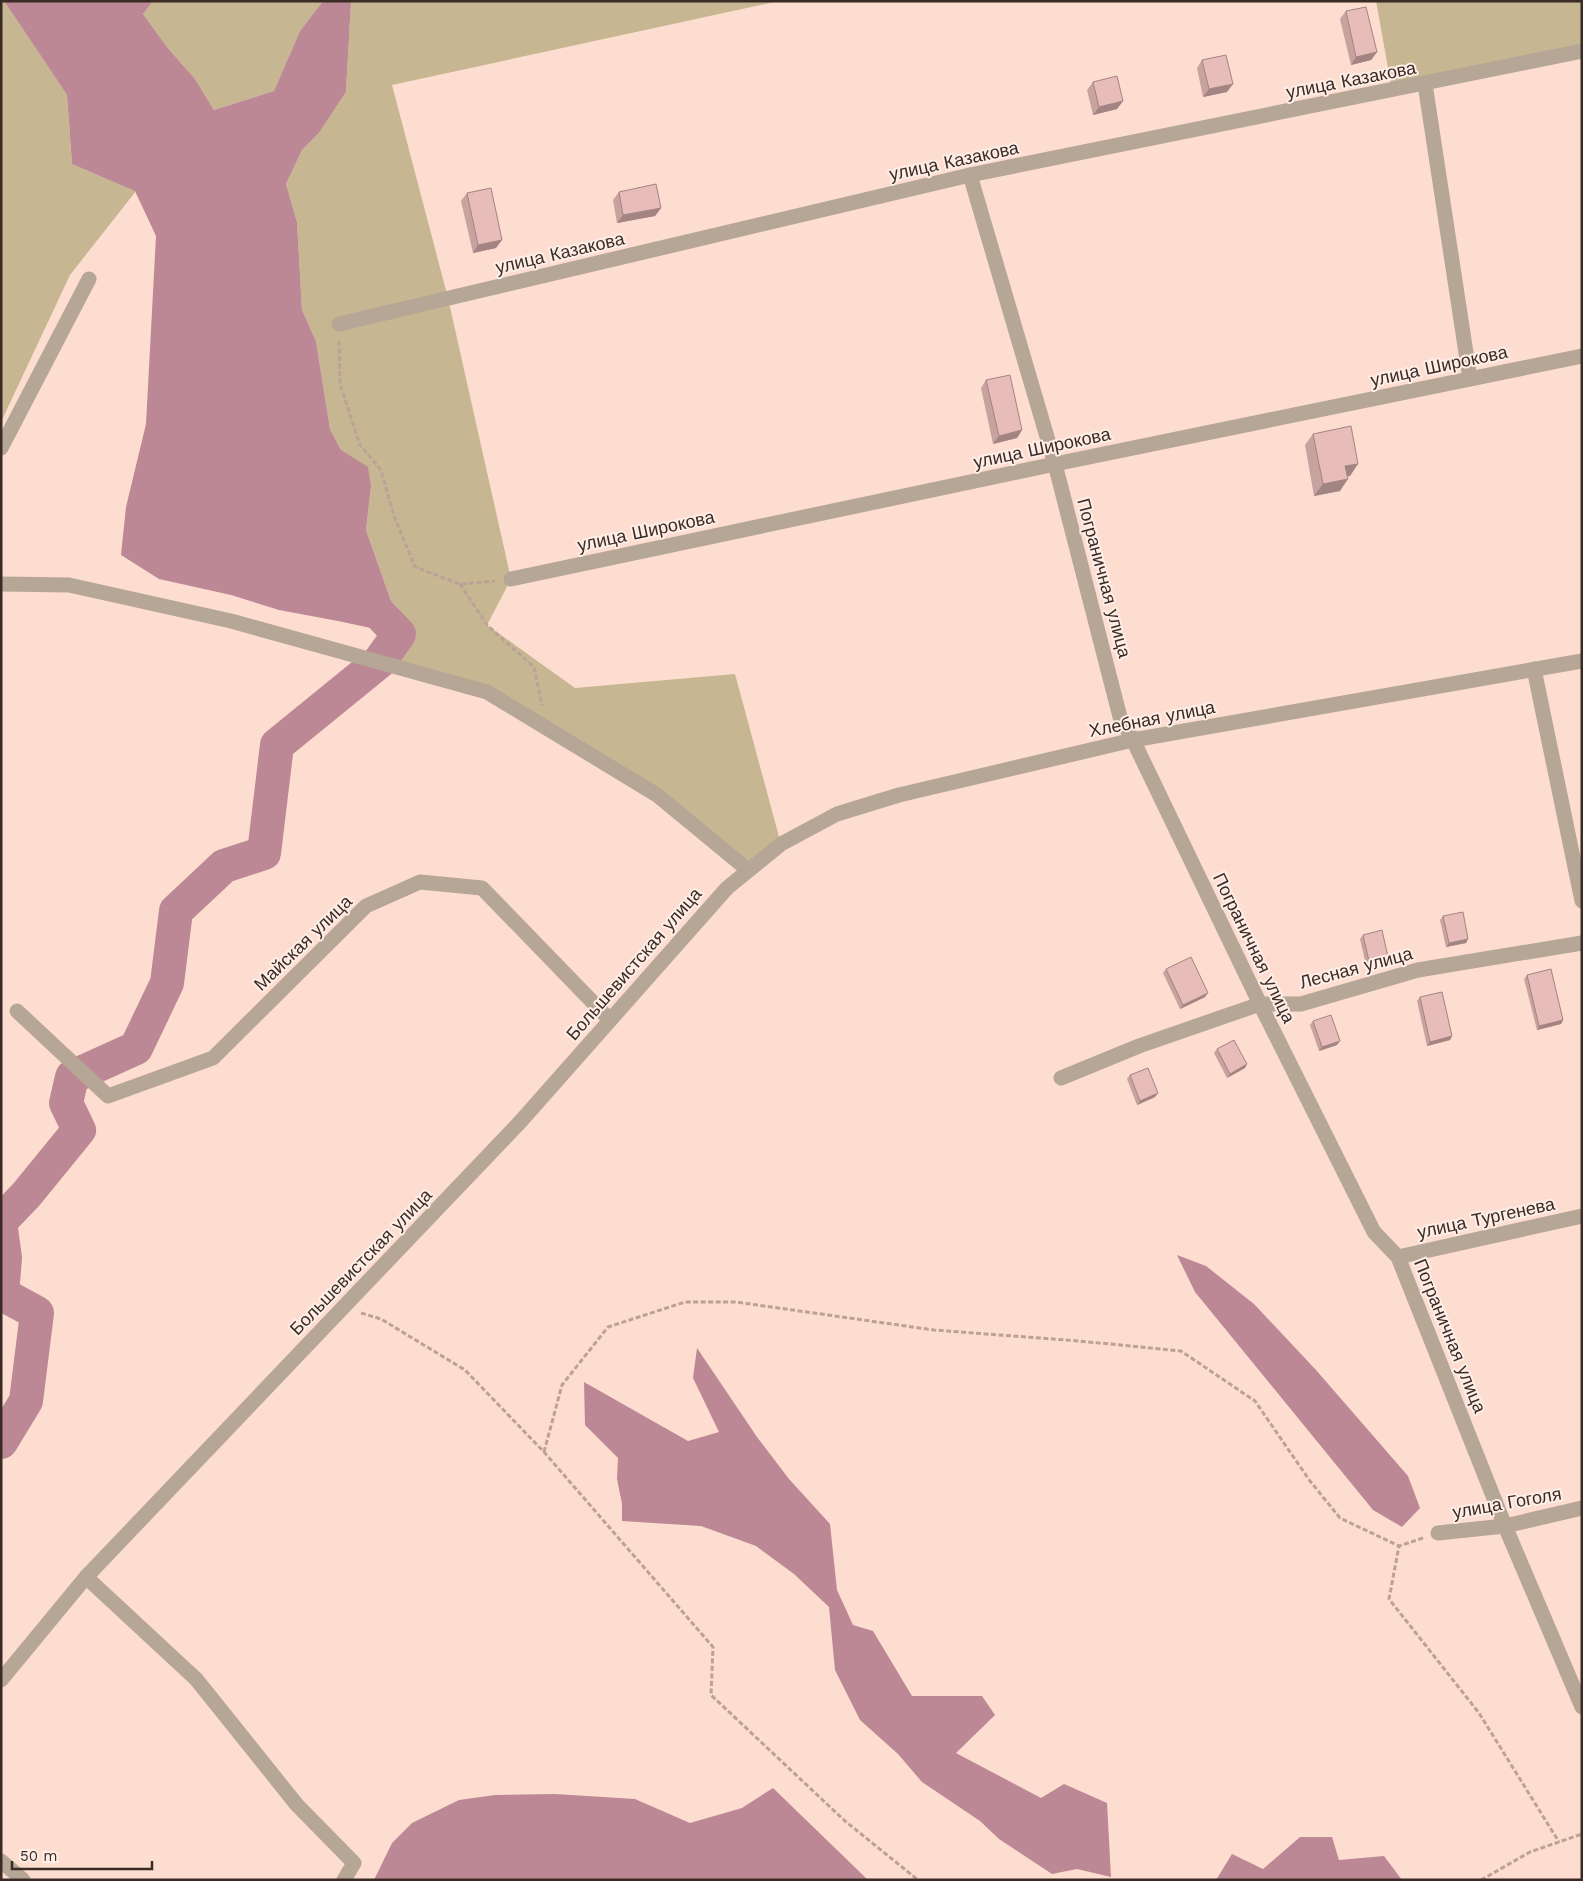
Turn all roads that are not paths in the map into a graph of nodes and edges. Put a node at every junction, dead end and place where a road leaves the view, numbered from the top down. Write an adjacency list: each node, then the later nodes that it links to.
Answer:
1 (1582, 51): 2 (street, улица Казакова)
2 (1425, 84): 3 (street, улица Казакова); 7 (street)
3 (970, 175): 5 (street, улица Казакова); 9 (street, Пограничная улица)
4 (89, 280): 8 (street)
5 (339, 324)
6 (1582, 356): 7 (street, улица Широкова)
7 (1470, 379): 9 (street, улица Широкова)
8 (1, 448)
9 (1055, 464): 10 (street, улица Широкова); 14 (street, Пограничная улица)
10 (511, 579)
11 (1, 584): 15 (street)
12 (1582, 661): 13 (street, Хлебная улица)
13 (1534, 669): 14 (street, Хлебная улица); 16 (street)
14 (1133, 740): 15 (street, Хлебная улица); 18 (street, Пограничная улица)
15 (748, 870): 20 (street, Большевистская улица)
16 (1582, 901)
17 (1582, 943): 18 (street, Лесная улица)
18 (1260, 1004): 21 (street, Лесная улица); 23 (street, Пограничная улица)
19 (17, 1011): 20 (street, Майская улица)
20 (610, 1020): 27 (street, Большевистская улица)
21 (1061, 1078)
22 (1582, 1216): 23 (street, улица Тургенева)
23 (1398, 1257): 25 (street, Пограничная улица)
24 (1582, 1508): 25 (street, улица Гоголя)
25 (1505, 1526): 26 (street, улица Гоголя); 29 (street, Пограничная улица)
26 (1438, 1533)
27 (86, 1577): 28 (street, Большевистская улица); 32 (street)
28 (1, 1680)
29 (1582, 1708)
30 (1, 1861): 31 (street)
31 (23, 1880)
32 (344, 1880)

